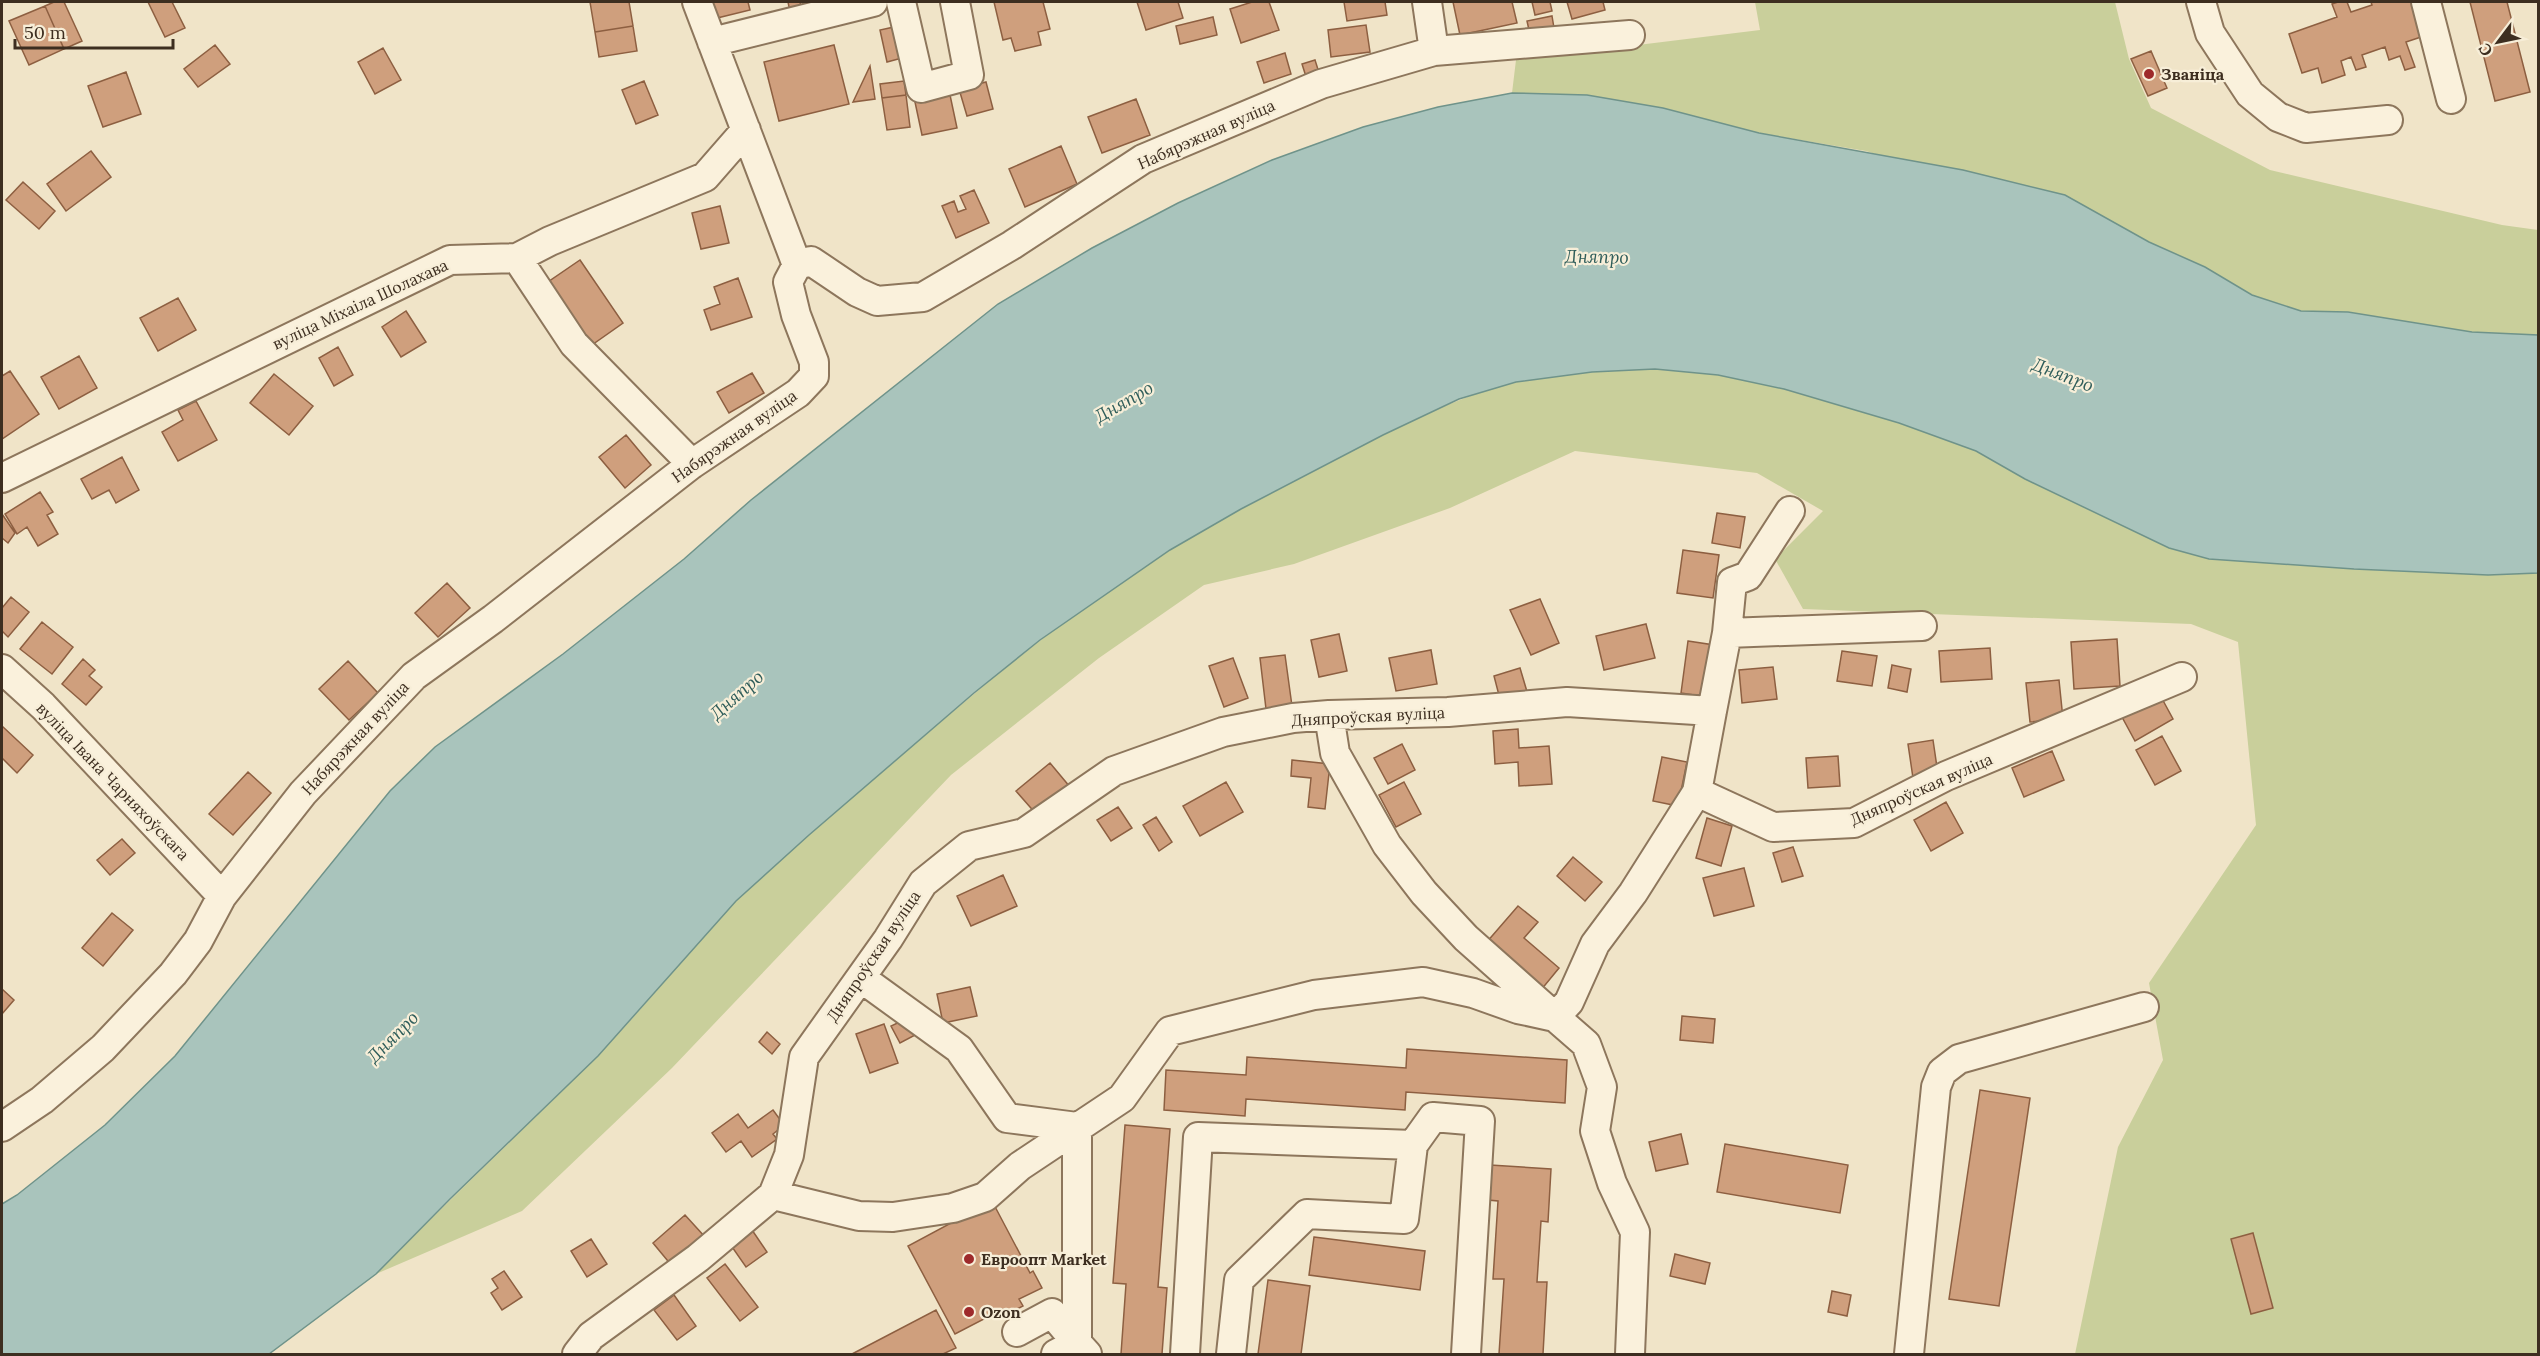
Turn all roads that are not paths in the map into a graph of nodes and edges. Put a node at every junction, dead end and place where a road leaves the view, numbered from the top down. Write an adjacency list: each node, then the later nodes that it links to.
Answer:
1 (697, 2): 9 (street)
2 (873, 2): 9 (street)
3 (901, 2): 4 (street)
4 (955, 2)
5 (1427, 2): 10 (street)
6 (2200, 2): 12 (street)
7 (2426, 2): 11 (street)
8 (1630, 35): 10 (street, Набярэжная вуліца)
9 (712, 42): 13 (street)
10 (1434, 51): 15 (street, Набярэжная вуліца)
11 (2451, 99)
12 (2388, 120)
13 (746, 130): 14 (street, вуліца Міхаіла Шолахава); 15 (street)
14 (517, 258): 16 (street); 17 (street, вуліца Міхаіла Шолахава)
15 (797, 265): 16 (street, Набярэжная вуліца)
16 (692, 464): 26 (street, Набярэжная вуліца)
17 (2, 478)
18 (1790, 511): 20 (street)
19 (1923, 626): 20 (street)
20 (1727, 633): 23 (street)
21 (2, 669): 26 (street, вуліца Івана Чарняхоўскага)
22 (2182, 677): 25 (street, Дняпроўская вуліца)
23 (1712, 711): 24 (street, Дняпроўская вуліца); 25 (street)
24 (1329, 715): 27 (street, Дняпроўская вуліца); 29 (street)
25 (1697, 792): 29 (street)
26 (222, 896): 30 (street, Набярэжная вуліца)
27 (861, 978): 31 (street); 33 (street, Дняпроўская вуліца)
28 (2144, 1006): 41 (street)
29 (1556, 1017): 31 (street); 40 (street)
30 (2, 1127)
31 (1077, 1127): 33 (street); 35 (street)
32 (1413, 1145): 37 (street); 38 (street); 39 (street)
33 (773, 1195): 36 (street, Дняпроўская вуліца)
34 (1017, 1332): 35 (street)
35 (1074, 1351)
36 (577, 1354)
37 (1185, 1354)
38 (1231, 1354)
39 (1466, 1354)
40 (1630, 1354)
41 (1908, 1354)

